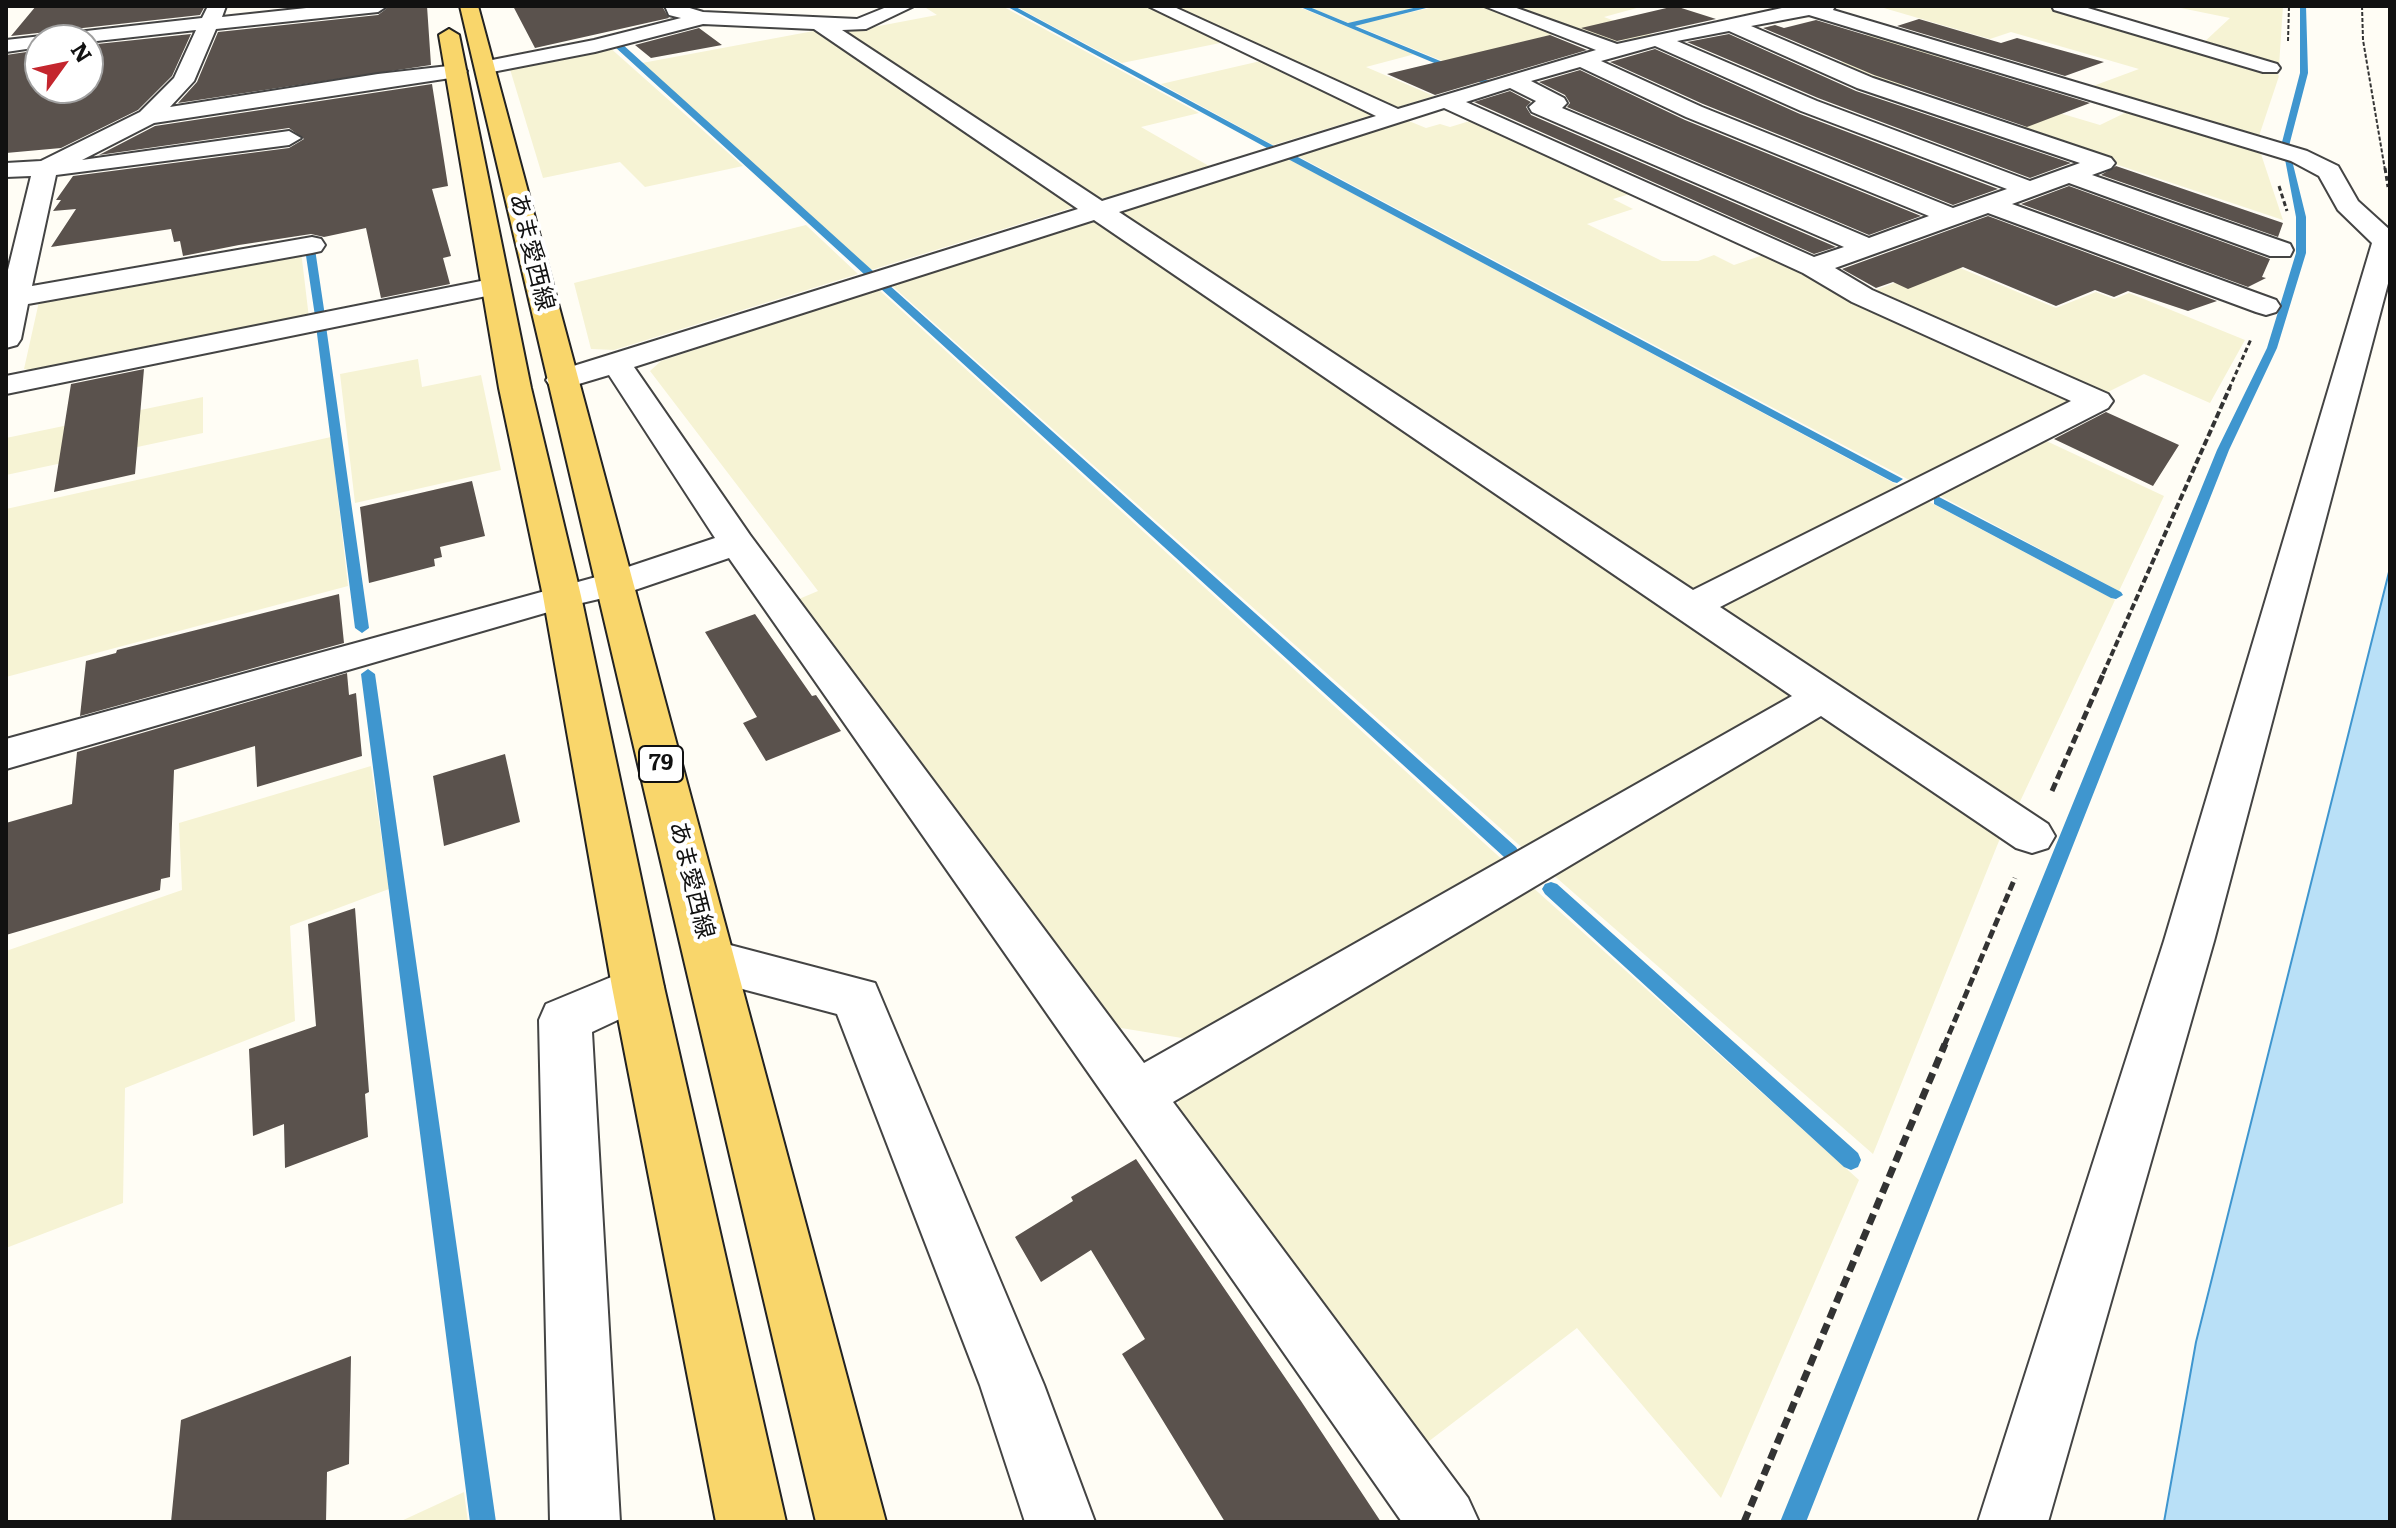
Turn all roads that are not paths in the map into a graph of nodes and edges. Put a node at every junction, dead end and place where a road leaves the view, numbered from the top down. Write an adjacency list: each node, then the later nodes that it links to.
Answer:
1 (378, 6): 11 (street)
2 (443, 6): 20 (main road, あま愛西線 / 79)
3 (469, 6): 20 (main road, あま愛西線 / 79)
4 (674, 6): 12 (street)
5 (905, 6): 13 (street)
6 (1161, 6): 24 (street)
7 (1493, 6): 17 (street)
8 (2061, 6): 19 (street)
9 (1813, 7): 14 (street); 59 (street)
10 (792, 15): 12 (street); 13 (street)
11 (212, 17): 15 (street); 23 (street)
12 (703, 18): 20 (street)
13 (821, 25): 31 (street)
14 (1734, 26): 16 (street); 28 (street)
15 (104, 33)
16 (1656, 39): 17 (street); 29 (street)
17 (1615, 50): 18 (street)
18 (1584, 61): 21 (street); 32 (street)
19 (2270, 68)
20 (472, 69): 23 (street); 37 (main road, あま愛西線 / 79); 42 (main road, あま愛西線 / 79)
21 (1512, 80): 22 (street); 34 (street)
22 (1446, 101): 24 (street); 36 (street)
23 (148, 117): 26 (street)
24 (1397, 117): 31 (street)
25 (289, 138): 26 (street)
26 (45, 169): 27 (street); 38 (street)
27 (6, 170)
28 (2069, 175): 29 (street); 35 (street)
29 (2030, 189): 30 (street)
30 (1988, 204): 32 (street); 39 (street)
31 (1099, 211): 41 (street); 47 (street)
32 (1953, 217): 34 (street)
33 (312, 245): 38 (street)
34 (1868, 247): 36 (street)
35 (2280, 250)
36 (1813, 267): 47 (street)
37 (496, 286): 43 (street); 46 (main road, あま愛西線 / 79)
38 (15, 298): 40 (street)
39 (2266, 306)
40 (6, 339)
41 (616, 363): 42 (street); 44 (street)
42 (562, 380): 45 (main road, あま愛西線 / 79)
43 (6, 385)
44 (737, 543): 45 (street); 53 (street)
45 (616, 584): 46 (street); 51 (main road, あま愛西線 / 79)
46 (562, 596): 49 (street); 52 (main road, あま愛西線 / 79)
47 (1690, 607): 48 (street)
48 (1823, 696): 50 (street); 53 (street)
49 (6, 754)
50 (2032, 836)
51 (711, 961): 56 (main road, あま愛西線 / 79); 57 (street)
52 (638, 987): 54 (street); 55 (main road, あま愛西線 / 79)
53 (1138, 1094): 58 (street)
54 (585, 1522)
55 (751, 1522)
56 (851, 1522)
57 (1060, 1522)
58 (1444, 1522)
59 (2013, 1522)

